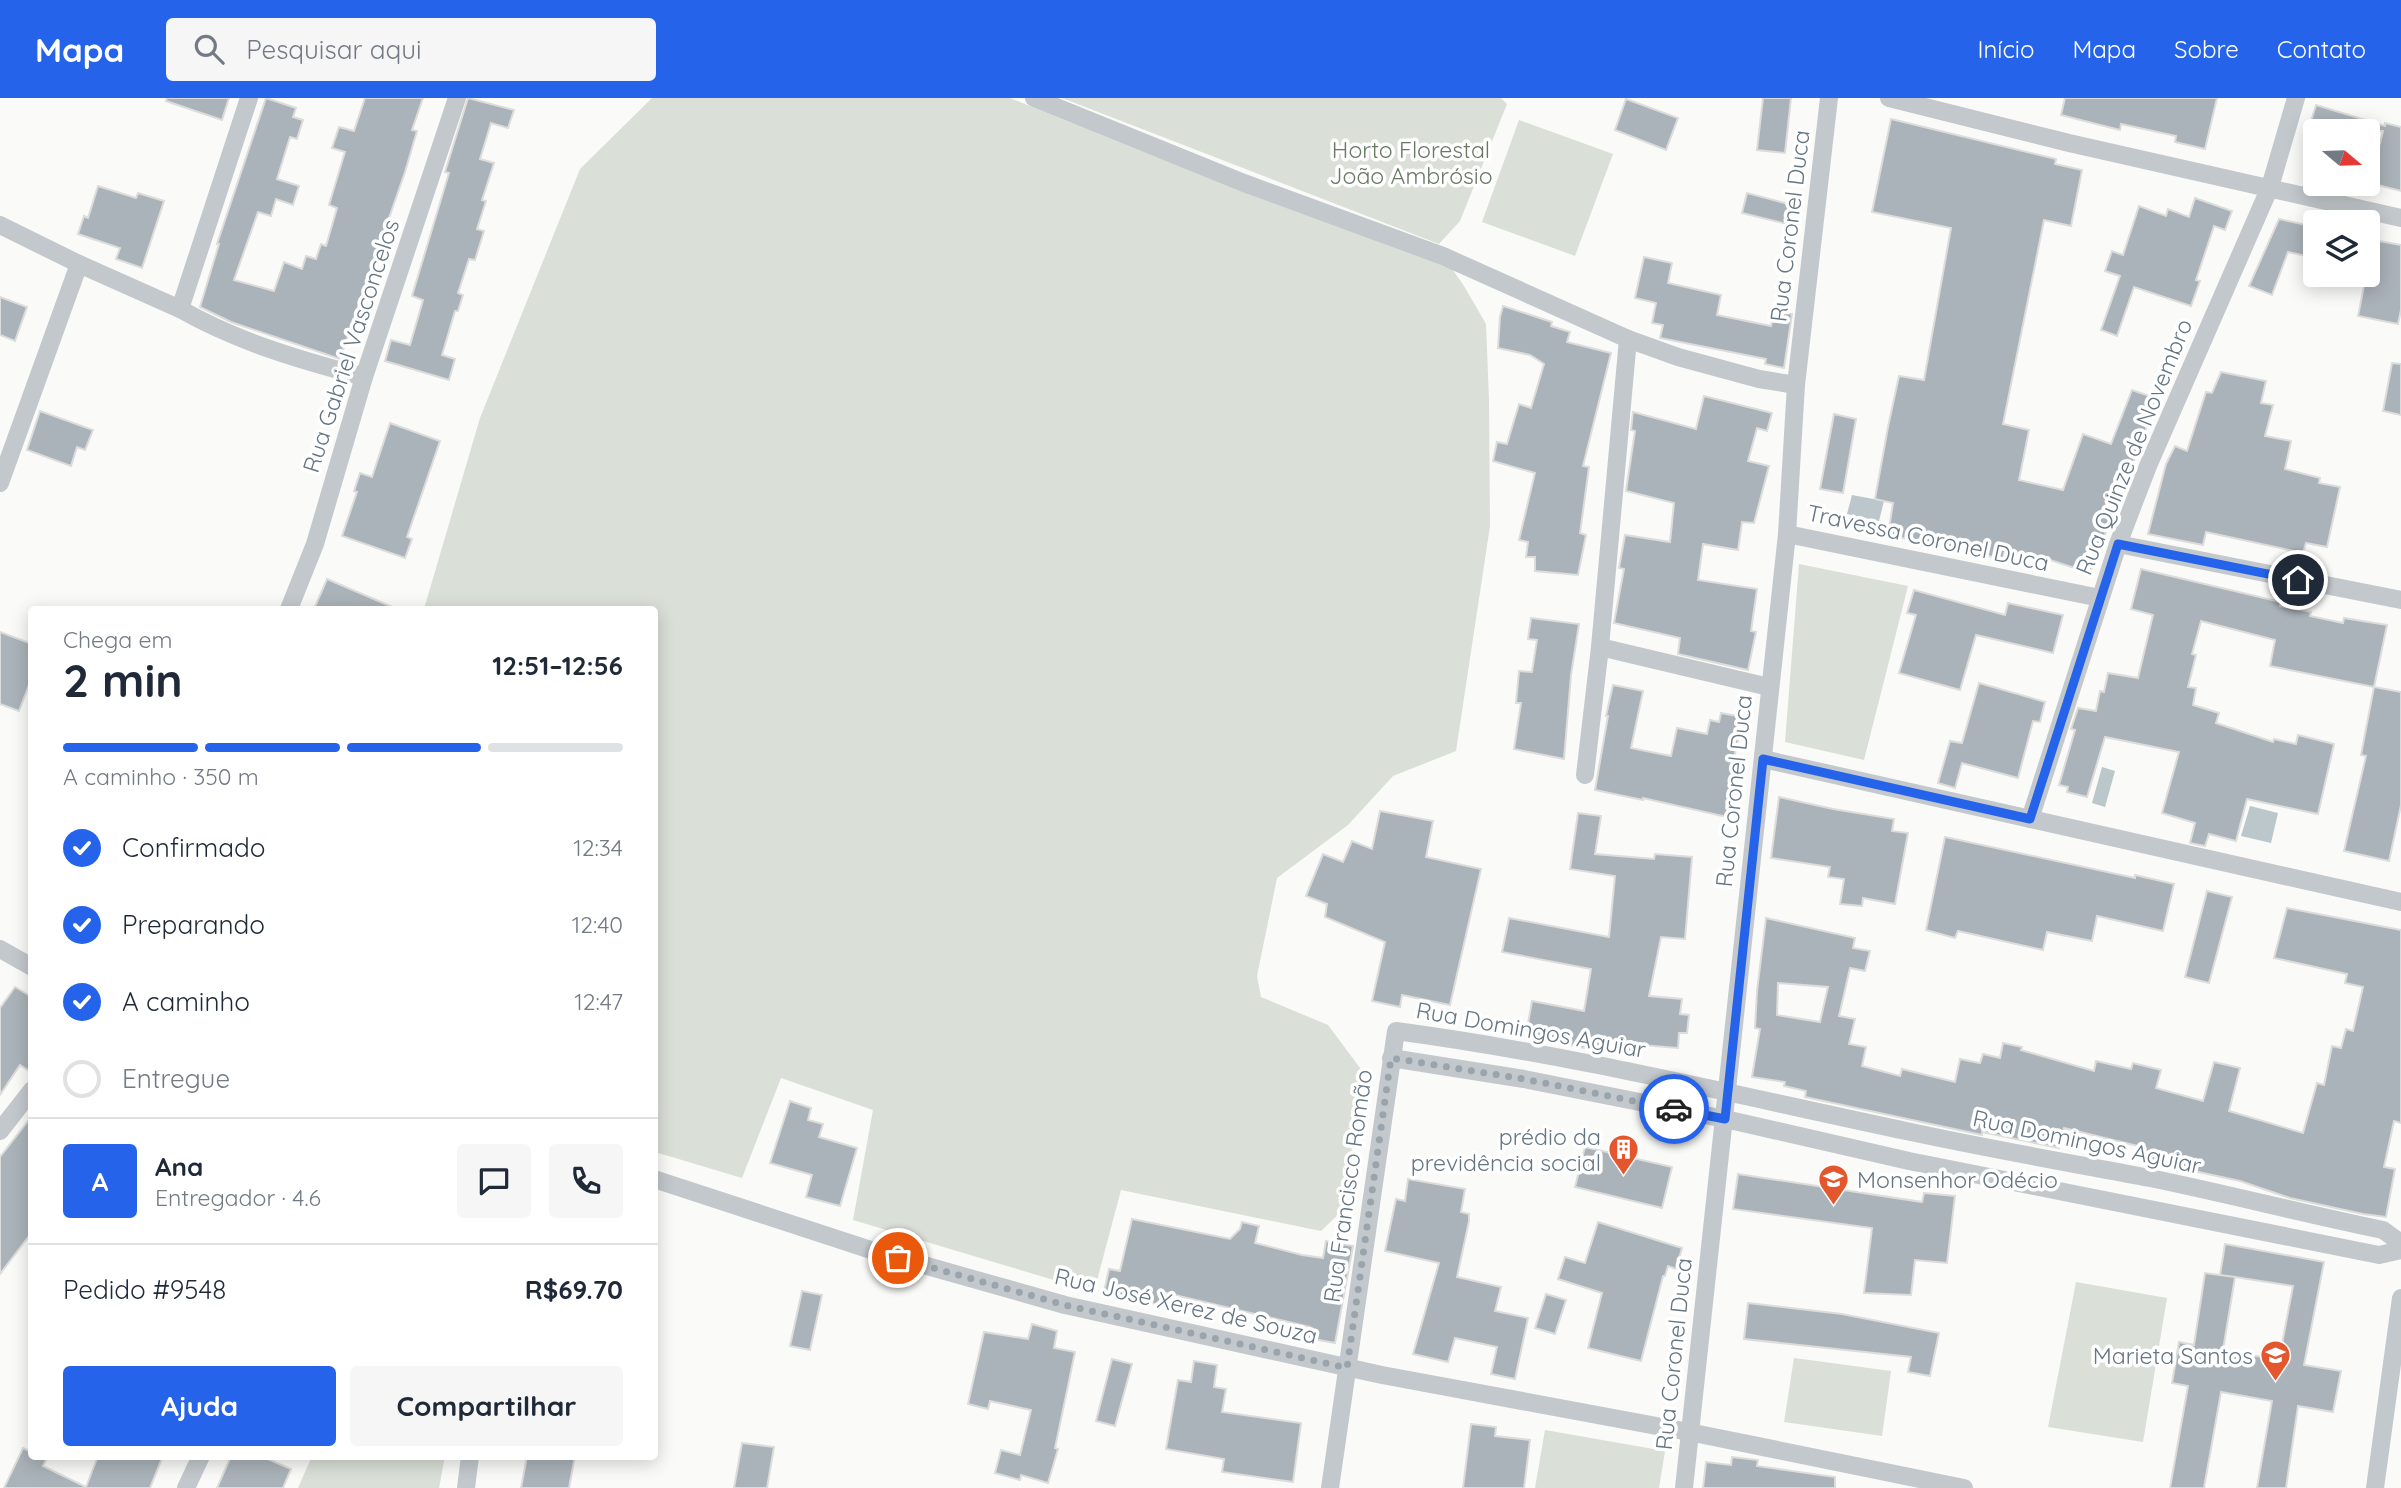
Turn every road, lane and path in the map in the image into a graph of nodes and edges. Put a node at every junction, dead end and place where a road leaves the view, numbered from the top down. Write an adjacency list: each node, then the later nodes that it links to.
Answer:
1 (249, 98): 11 (street)
2 (457, 98): 13 (street, Rua Gabriel Vasconcelos)
3 (1034, 98): 12 (street)
4 (1829, 98): 14 (street, Rua Coronel Duca)
5 (1889, 98): 7 (street)
6 (2296, 98): 7 (street, Rua Quinze de Novembro)
7 (2270, 187): 8 (street); 17 (street, Rua Quinze de Novembro)
8 (2401, 218)
9 (0, 225): 10 (street)
10 (79, 264): 11 (street); 15 (street)
11 (180, 309): 13 (street)
12 (1628, 339): 14 (street); 21 (street)
13 (364, 377): 20 (street, Rua Gabriel Vasconcelos)
14 (1796, 385): 16 (street, Rua Coronel Duca)
15 (0, 483)
16 (1787, 534): 18 (street, Travessa Coronel Duca); 22 (street, Rua Coronel Duca)
17 (2118, 544): 18 (street, Rua Quinze de Novembro); 19 (street)
18 (2100, 598): 25 (street, Rua Quinze de Novembro)
19 (2401, 600)
20 (290, 606)
21 (1600, 647): 22 (street); 24 (street)
22 (1769, 687): 23 (street, Rua Coronel Duca)
23 (1763, 759): 25 (street); 32 (street, Rua Coronel Duca)
24 (1585, 775)
25 (2030, 819): 26 (street)
26 (2401, 902)
27 (0, 949): 28 (street)
28 (28, 965)
29 (1528, 1052): 30 (street, Rua Domingos Aguiar); 31 (street); 32 (street, Rua Domingos Aguiar)
30 (1391, 1058): 31 (street); 46 (street, Rua Francisco Romão)
31 (1524, 1079): 34 (street)
32 (1727, 1091): 34 (street, Rua Coronel Duca); 36 (street, Rua Domingos Aguiar)
33 (28, 1095): 35 (street)
34 (1725, 1119): 37 (street); 47 (street, Rua Coronel Duca)
35 (0, 1131)
36 (1913, 1132): 37 (street); 38 (street, Rua Domingos Aguiar)
37 (1909, 1161): 40 (street)
38 (2050, 1161): 40 (street); 41 (street, Rua Domingos Aguiar)
39 (658, 1180): 46 (street, Rua José Xerez de Souza)
40 (2044, 1189): 42 (street)
41 (2298, 1212): 42 (street); 43 (street, Rua Domingos Aguiar)
42 (2292, 1238): 44 (street)
43 (2401, 1243)
44 (2401, 1250)
45 (2401, 1298): 55 (street)
46 (1347, 1368): 47 (street, Rua José Xerez de Souza); 52 (street, Rua Francisco Romão)
47 (1689, 1432): 53 (street, Rua Coronel Duca); 54 (street, Rua José Xerez de Souza)
48 (199, 1460): 50 (street)
49 (470, 1460): 51 (street)
50 (187, 1488)
51 (466, 1488)
52 (1330, 1488)
53 (1684, 1488)
54 (1964, 1488)
55 (2375, 1488)

